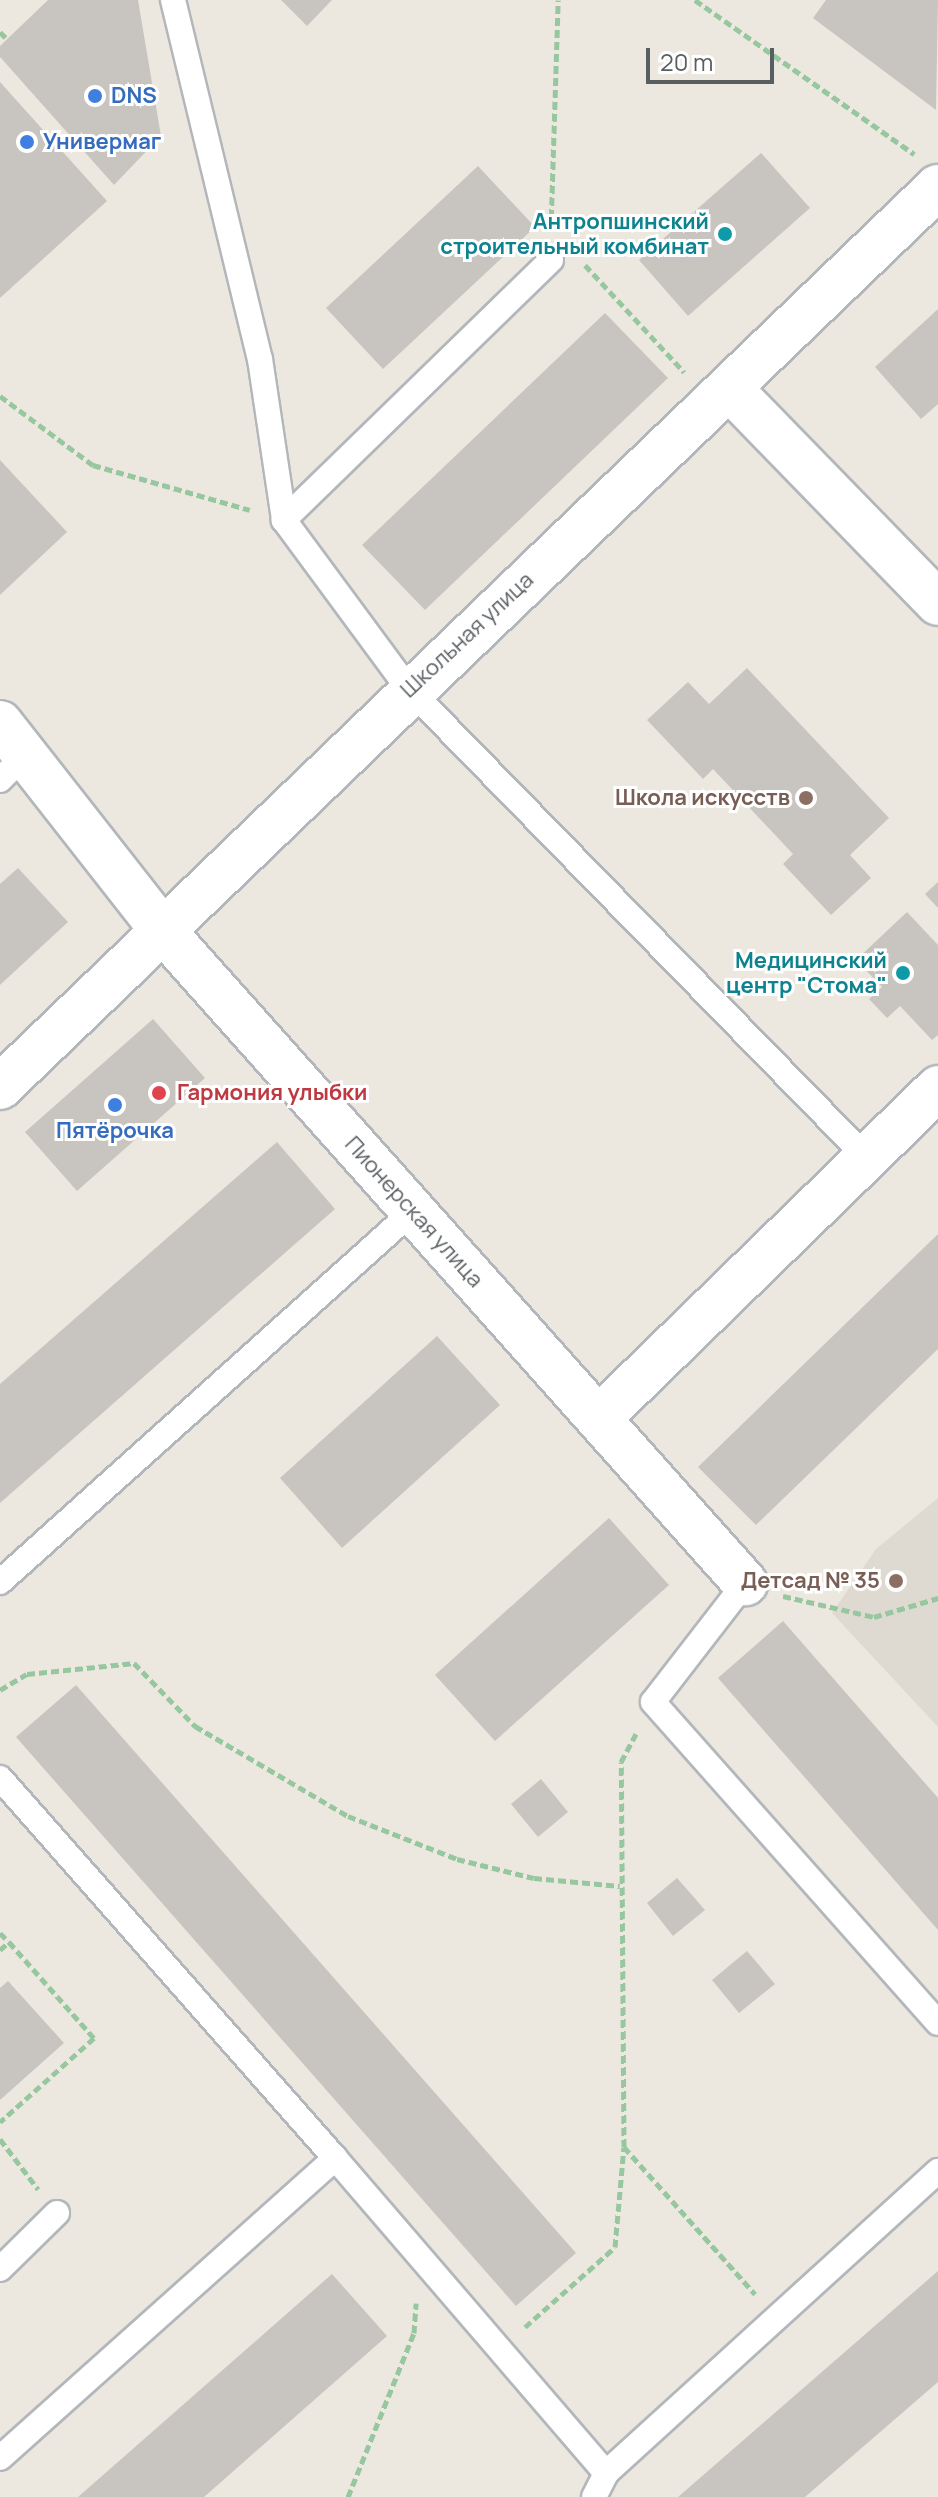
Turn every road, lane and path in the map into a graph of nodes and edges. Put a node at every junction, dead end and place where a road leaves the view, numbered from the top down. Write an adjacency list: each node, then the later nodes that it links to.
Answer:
1 (173, 0): 10 (lane)
2 (558, 0): 7 (path)
3 (695, 0): 6 (path)
4 (0, 32): 5 (path)
5 (7, 39)
6 (932, 174): 9 (street, Школьная улица)
7 (551, 260): 9 (path); 10 (lane)
8 (0, 396): 10 (path)
9 (723, 397): 11 (street); 12 (street, Школьная улица)
10 (284, 520): 12 (lane)
11 (938, 603)
12 (408, 688): 14 (street, Школьная улица); 17 (lane)
13 (9, 752): 14 (street, Пионерская улица)
14 (164, 932): 15 (street, Школьная улица); 18 (street, Пионерская улица)
15 (0, 1087)
16 (938, 1088): 17 (street)
17 (865, 1156): 19 (street)
18 (413, 1211): 19 (street, Пионерская улица); 20 (lane)
19 (600, 1417): 21 (street, Пионерская улица)
20 (0, 1582)
21 (745, 1583): 22 (path); 24 (lane)
22 (938, 1598)
23 (0, 1690): 26 (path)
24 (653, 1702): 26 (path); 30 (lane)
25 (0, 1778): 34 (lane)
26 (620, 1886): 33 (path)
27 (0, 1933): 28 (path)
28 (9, 1942): 29 (path); 31 (path)
29 (0, 1950)
30 (938, 2023)
31 (0, 2122)
32 (0, 2139): 36 (path)
33 (624, 2147): 39 (path); 40 (path)
34 (335, 2158): 37 (lane); 41 (lane)
35 (938, 2171): 39 (lane)
36 (57, 2213): 38 (lane)
37 (420, 2255): 40 (lane); 43 (path)
38 (0, 2269)
39 (777, 2318): 42 (lane)
40 (501, 2349): 42 (lane)
41 (0, 2458)
42 (606, 2473): 44 (lane)
43 (348, 2497)
44 (594, 2497)

